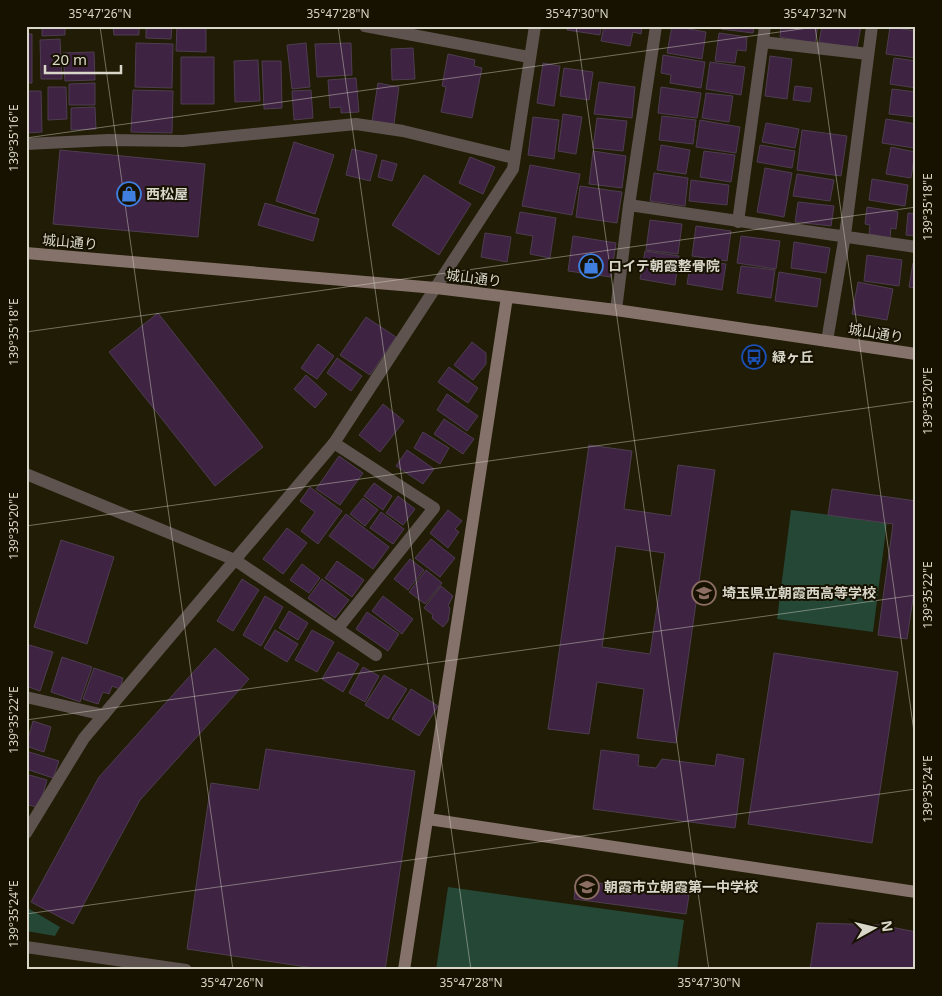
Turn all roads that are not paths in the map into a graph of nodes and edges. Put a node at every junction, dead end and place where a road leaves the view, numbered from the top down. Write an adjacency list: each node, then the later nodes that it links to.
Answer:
1 (365, 26): 8 (street)
2 (535, 26): 8 (street)
3 (656, 26): 11 (street)
4 (765, 26): 6 (street)
5 (872, 26): 7 (street)
6 (763, 42): 7 (street); 12 (street)
7 (868, 54): 13 (street)
8 (529, 57): 10 (street)
9 (26, 144): 10 (street)
10 (514, 158): 16 (street)
11 (629, 205): 12 (street); 18 (street)
12 (738, 222): 13 (street)
13 (845, 236): 14 (street); 19 (street)
14 (916, 247)
15 (26, 253): 16 (street, 城山通り)
16 (436, 288): 17 (street, 城山通り); 21 (street)
17 (507, 297): 18 (street, 城山通り); 28 (street)
18 (616, 310): 19 (street, 城山通り)
19 (827, 341): 20 (street, 城山通り)
20 (916, 354)
21 (334, 443): 23 (street); 24 (street)
22 (26, 474): 23 (street)
23 (235, 560): 24 (street); 27 (street)
24 (338, 628): 25 (street)
25 (376, 655)
26 (26, 696): 27 (street)
27 (104, 715): 29 (street)
28 (428, 819): 30 (street); 33 (street)
29 (26, 833)
30 (916, 892)
31 (26, 947): 32 (street)
32 (186, 970)
33 (404, 970)

